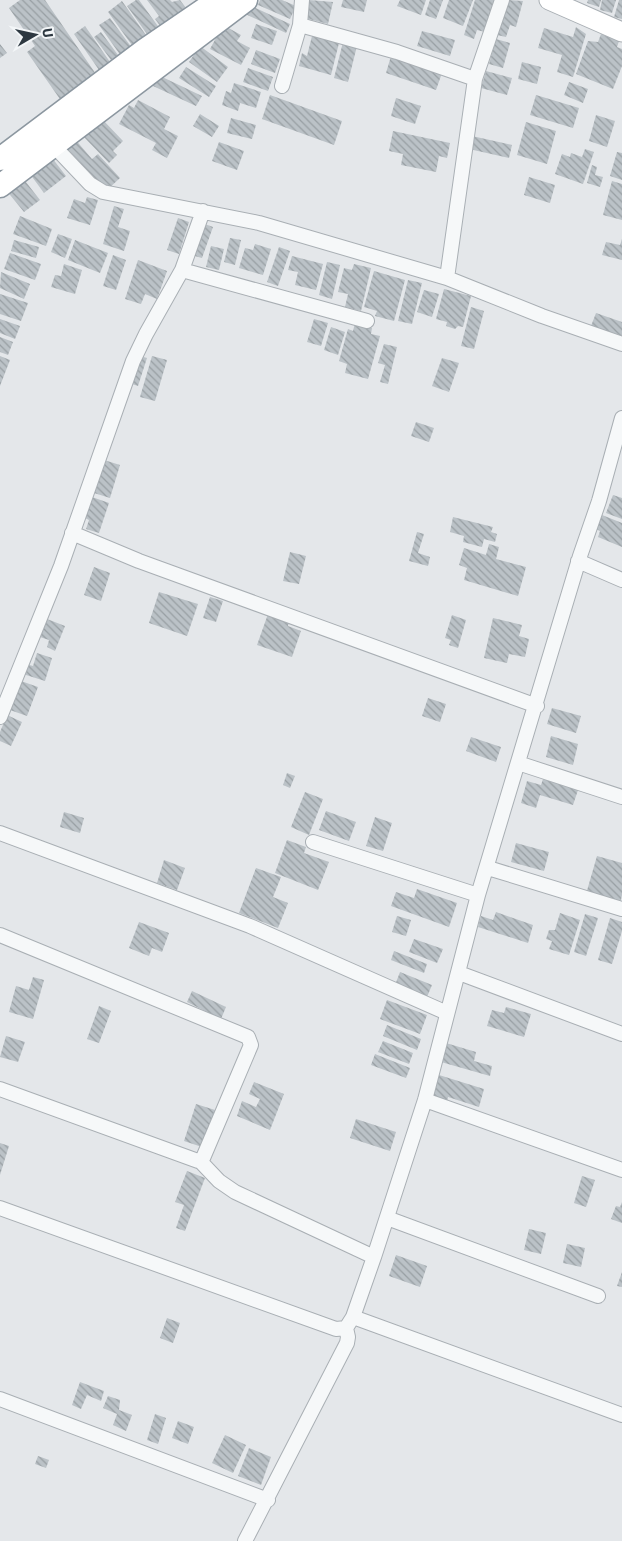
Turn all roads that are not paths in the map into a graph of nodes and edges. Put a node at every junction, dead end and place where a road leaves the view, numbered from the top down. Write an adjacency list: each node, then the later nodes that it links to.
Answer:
1 (218, 0): 11 (highway)
2 (246, 0): 10 (highway)
3 (302, 0): 6 (street)
4 (502, 0): 8 (street)
5 (549, 0): 7 (main road)
6 (300, 25): 8 (street); 9 (street)
7 (622, 32)
8 (475, 79): 15 (street)
9 (282, 86)
10 (53, 145): 12 (highway); 13 (street)
11 (0, 159)
12 (0, 186)
13 (203, 211): 14 (street); 15 (street)
14 (182, 270): 16 (street); 19 (street)
15 (447, 278): 17 (street)
16 (367, 322)
17 (622, 344)
18 (622, 418): 20 (street)
19 (72, 533): 22 (street); 23 (street)
20 (578, 561): 21 (street); 22 (street)
21 (622, 580)
22 (537, 706): 24 (street)
23 (0, 717)
24 (518, 763): 25 (street); 28 (street)
25 (622, 797)
26 (0, 833): 33 (street)
27 (313, 842): 29 (street)
28 (488, 868): 29 (street); 30 (street)
29 (478, 895): 32 (street)
30 (622, 909)
31 (0, 935): 37 (street)
32 (459, 973): 33 (street); 34 (street)
33 (447, 1013): 36 (street)
34 (622, 1034)
35 (0, 1090): 37 (street)
36 (425, 1100): 38 (street); 40 (street)
37 (200, 1161): 41 (street)
38 (622, 1170)
39 (0, 1208): 43 (street)
40 (387, 1218): 41 (street); 42 (street)
41 (374, 1257): 43 (street)
42 (598, 1296)
43 (349, 1323): 45 (street); 46 (street)
44 (0, 1399): 46 (street)
45 (622, 1415)
46 (268, 1500): 47 (street)
47 (245, 1541)

